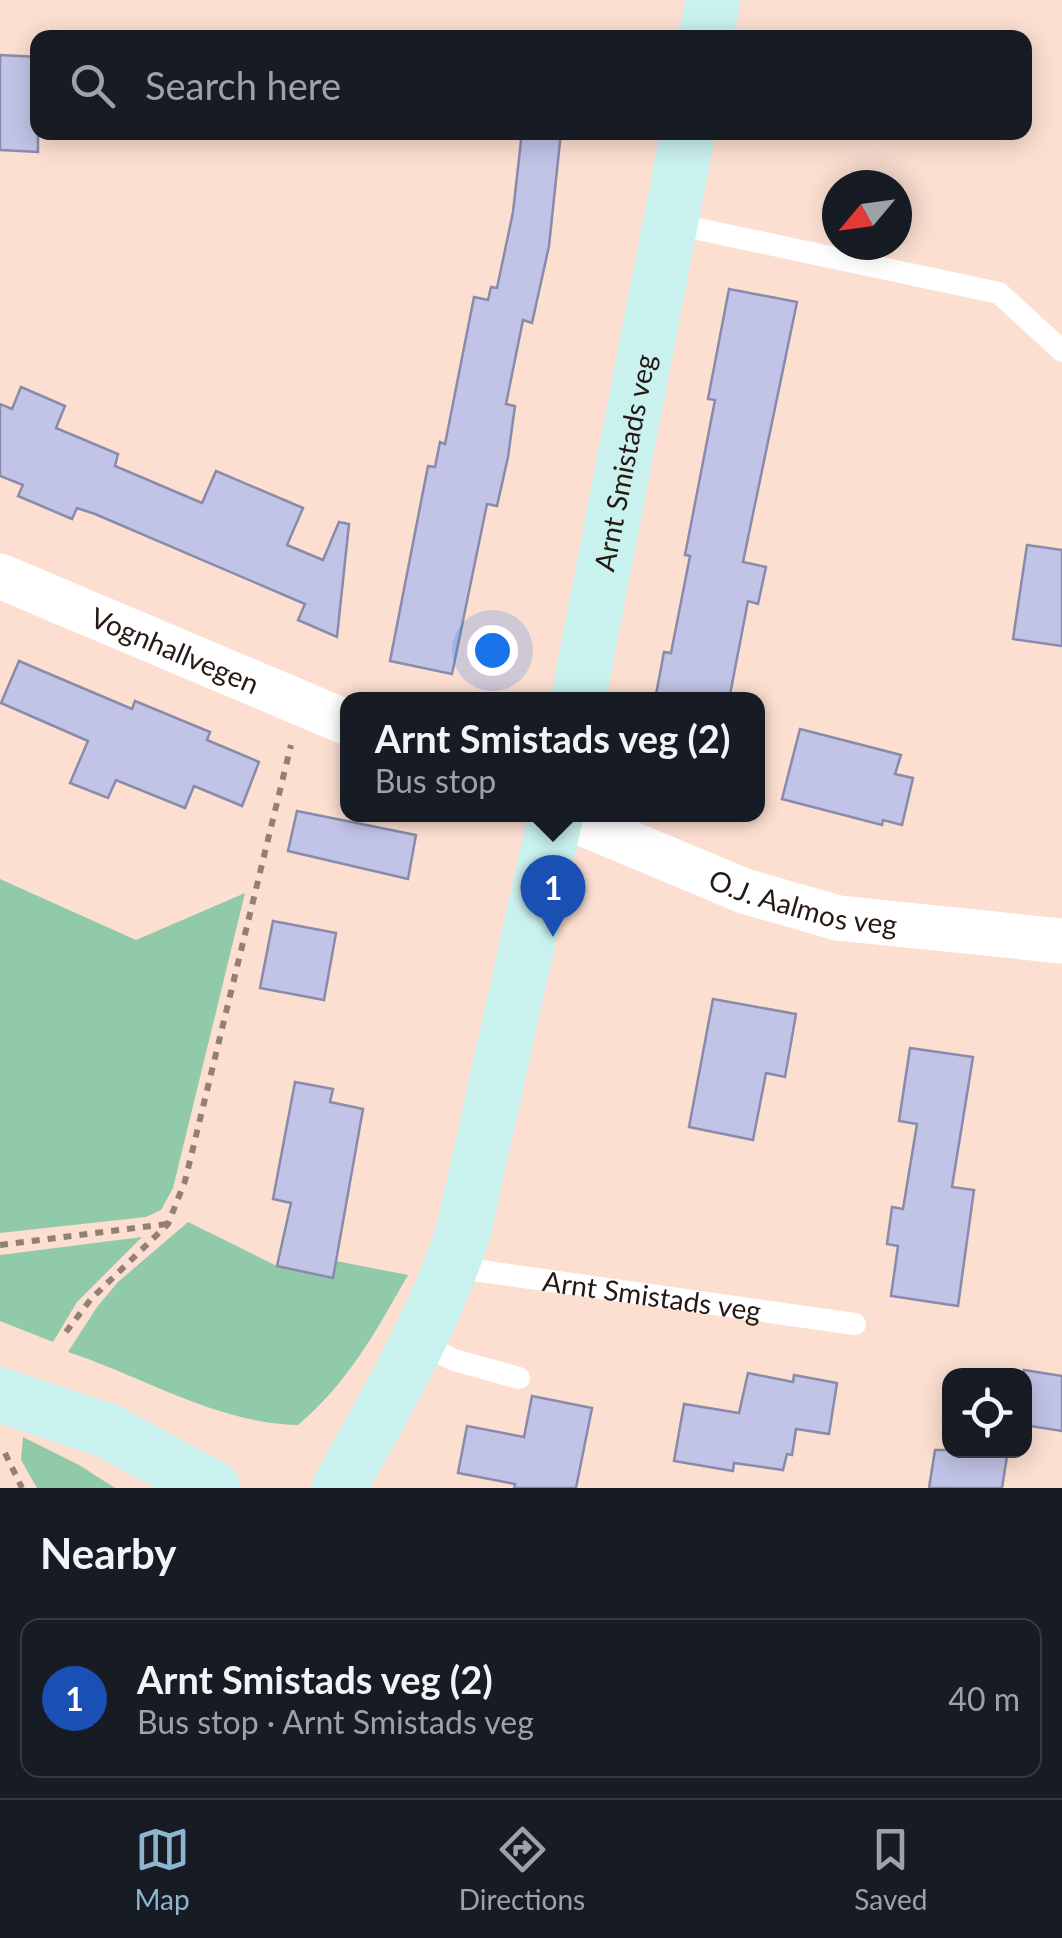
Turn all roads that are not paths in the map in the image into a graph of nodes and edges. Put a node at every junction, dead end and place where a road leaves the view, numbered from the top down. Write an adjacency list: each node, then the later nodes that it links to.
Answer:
1 (713, 0): 2 (street)
2 (707, 30)
3 (686, 140): 4 (street, Arnt Smistads veg)
4 (670, 223): 5 (lane); 7 (street, Arnt Smistads veg)
5 (1062, 351)
6 (0, 576): 8 (street, Vognhallvegen)
7 (580, 692)
8 (340, 721)
9 (556, 822): 12 (street)
10 (578, 822): 11 (street, O.J. Aalmos veg)
11 (1062, 941)
12 (452, 1267): 13 (lane, Arnt Smistads veg); 14 (street)
13 (855, 1324)
14 (418, 1342): 15 (lane); 18 (street)
15 (519, 1378)
16 (0, 1395): 17 (street)
17 (213, 1488)
18 (338, 1488)

